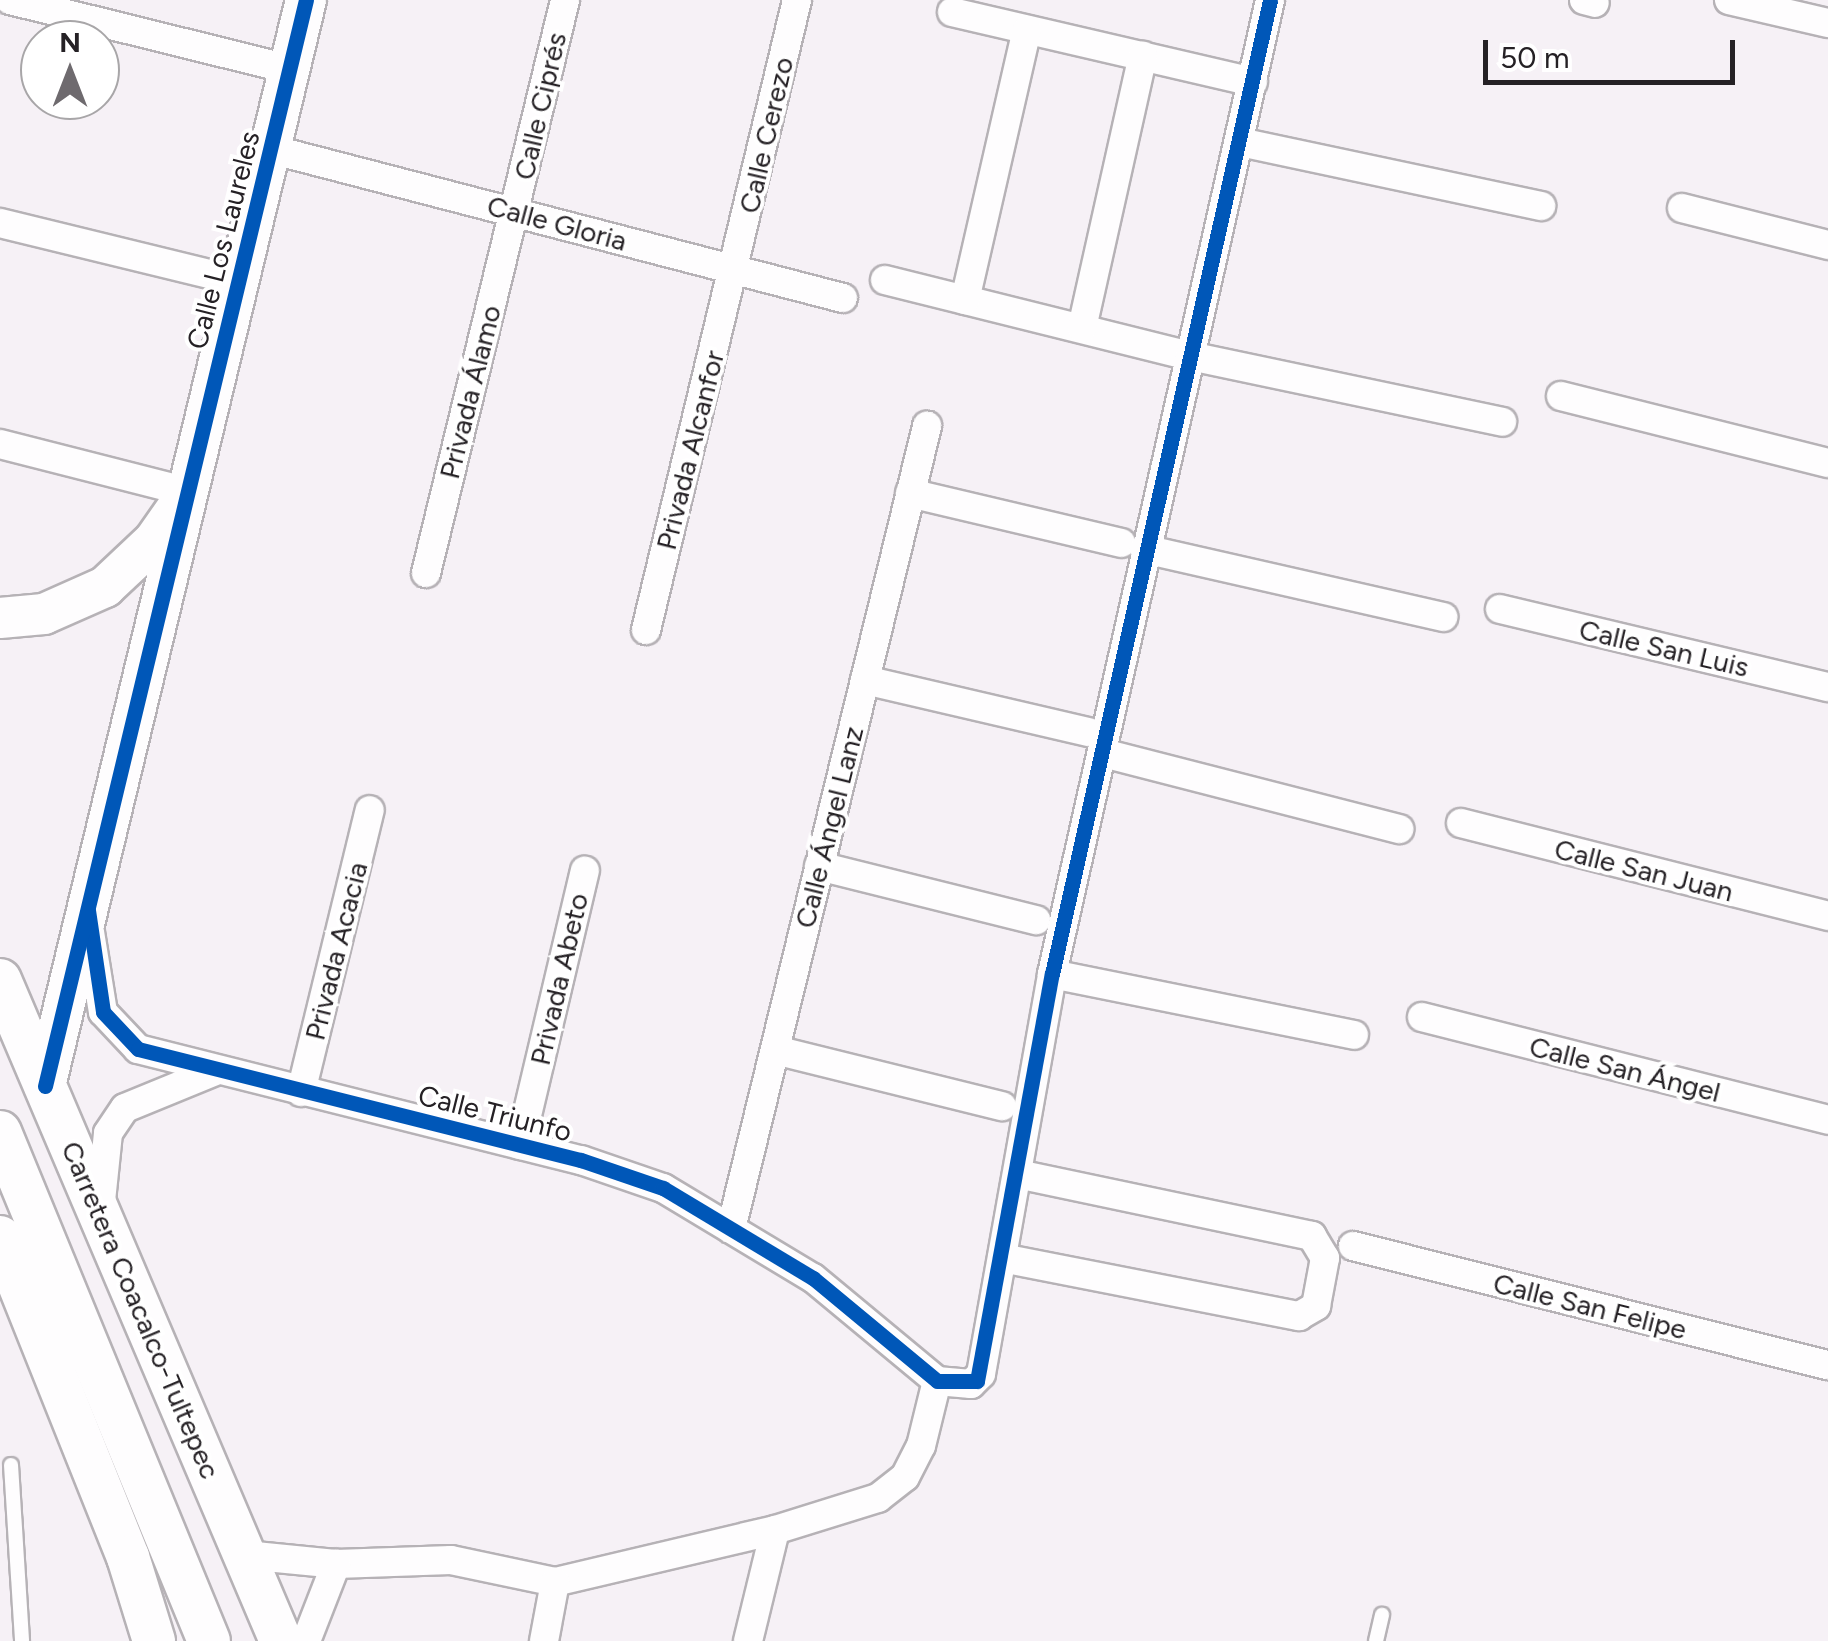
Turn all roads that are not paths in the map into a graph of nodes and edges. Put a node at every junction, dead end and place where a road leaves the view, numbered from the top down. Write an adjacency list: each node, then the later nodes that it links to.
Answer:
1 (10, 0): 11 (street)
2 (306, 0): 11 (street, Calle Los Laureles)
3 (565, 0): 17 (street, Calle Ciprés)
4 (797, 0): 20 (street, Calle Cerezo)
5 (1270, 0): 12 (street)
6 (1729, 0): 8 (street)
7 (952, 12): 9 (street)
8 (1828, 23)
9 (1027, 30): 10 (street); 24 (street)
10 (1143, 56): 12 (street); 25 (street)
11 (289, 69): 14 (street, Calle Los Laureles)
12 (1253, 82): 13 (street)
13 (1240, 142): 15 (street); 26 (street)
14 (270, 148): 17 (street, Calle Gloria); 22 (street, Calle Los Laureles)
15 (1541, 206)
16 (1682, 208): 19 (street)
17 (515, 212): 20 (street, Calle Gloria); 35 (street, Privada Álamo)
18 (0, 223): 22 (street)
19 (1828, 245)
20 (734, 269): 23 (street, Calle Gloria); 39 (street, Privada Alcanfor)
21 (885, 280): 24 (street)
22 (238, 281): 32 (street, Calle Los Laureles)
23 (843, 298)
24 (965, 300): 25 (street)
25 (1082, 328): 26 (street)
26 (1190, 356): 28 (street); 34 (street)
27 (1561, 396): 31 (street)
28 (1502, 422)
29 (927, 426): 33 (street, Calle Ángel Lanz)
30 (0, 444): 32 (street)
31 (1828, 463)
32 (188, 492): 38 (street, Calle Los Laureles); 48 (street, Calle Triunfo)
33 (910, 493): 34 (street); 40 (street, Calle Ángel Lanz)
34 (1133, 546): 37 (street); 42 (street)
35 (426, 573)
36 (1500, 609): 41 (street, Calle San Luis)
37 (1443, 617)
38 (0, 618)
39 (646, 630)
40 (865, 680): 42 (street); 46 (street, Calle Ángel Lanz)
41 (1828, 687)
42 (1096, 742): 45 (street); 51 (street)
43 (370, 810): 58 (street, Privada Acacia)
44 (1461, 824): 49 (street, Calle San Juan)
45 (1399, 828)
46 (819, 866): 50 (street); 55 (street, Calle Ángel Lanz)
47 (585, 871): 62 (street, Privada Abeto)
48 (88, 910): 56 (street, Calle Triunfo); 57 (street, Calle Triunfo)
49 (1828, 916)
50 (1036, 920)
51 (1052, 974): 54 (street); 63 (street)
52 (0, 980): 57 (main road, Carretera Coacalco-Tultepec)
53 (1422, 1017): 60 (street, Calle San Ángel)
54 (1354, 1035)
55 (775, 1050): 59 (street); 65 (street, Calle Ángel Lanz)
56 (216, 1071): 58 (street, Calle Triunfo); 64 (street)
57 (45, 1086): 64 (main road, Carretera Coacalco-Tultepec)
58 (302, 1092): 62 (street, Calle Triunfo)
59 (1002, 1106)
60 (1828, 1120)
61 (0, 1132): 81 (main road)
62 (520, 1145): 65 (street, Calle Triunfo)
63 (1017, 1174): 68 (street); 68 (street)
64 (100, 1216): 73 (main road, Carretera Coacalco-Tultepec)
65 (731, 1229): 70 (street, Calle Triunfo)
66 (0, 1237): 74 (main road)
67 (1353, 1246): 69 (street, Calle San Felipe)
68 (1002, 1258): 70 (street)
69 (1828, 1365)
70 (937, 1380): 72 (street)
71 (11, 1465): 78 (lane)
72 (775, 1530): 76 (street); 85 (street)
73 (245, 1555): 75 (street); 82 (main road, Carretera Coacalco-Tultepec)
74 (128, 1556): 79 (main road); 80 (main road)
75 (336, 1564): 76 (street); 83 (street)
76 (555, 1582): 84 (street)
77 (1382, 1615): 86 (lane)
78 (22, 1641)
79 (154, 1641)
80 (182, 1641)
81 (208, 1641)
82 (281, 1641)
83 (306, 1641)
84 (544, 1641)
85 (748, 1641)
86 (1376, 1641)

